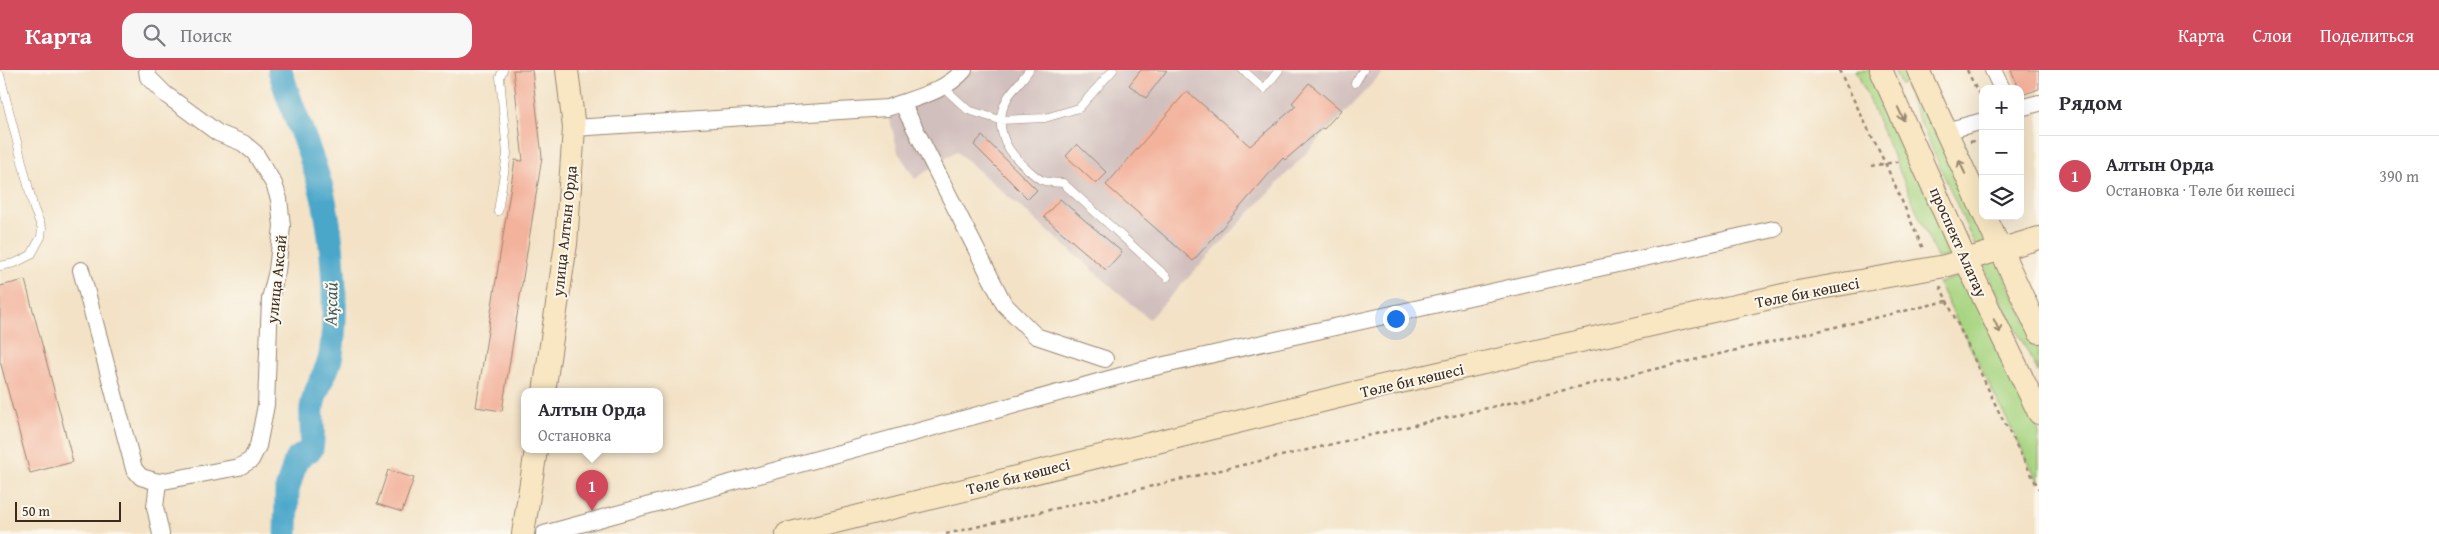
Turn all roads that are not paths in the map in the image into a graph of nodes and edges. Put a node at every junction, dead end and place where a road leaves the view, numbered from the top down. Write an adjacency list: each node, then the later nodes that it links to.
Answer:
1 (147, 70): 39 (street, улица Аксай)
2 (503, 70): 25 (lane)
3 (567, 70): 22 (main road, улица Алтын Орда)
4 (964, 70): 16 (street)
5 (1030, 70): 20 (lane)
6 (1113, 70): 20 (lane)
7 (1243, 70): 8 (lane)
8 (1279, 70)
9 (1363, 70): 14 (lane)
10 (1881, 70): 30 (main road, проспект Алатау, one-way to 30)
11 (1918, 70): 23 (main road, проспект Алатау)
12 (1994, 70): 15 (street)
13 (0, 75): 31 (lane)
14 (1355, 83)
15 (2000, 85)
16 (942, 86): 17 (street); 20 (lane)
17 (902, 103): 22 (street); 35 (street)
18 (2039, 103): 19 (street)
19 (2024, 107)
20 (1000, 120): 33 (lane)
21 (1979, 122): 23 (street)
22 (574, 128): 36 (main road, улица Алтын Орда)
23 (1946, 131): 24 (main road, проспект Алатау, one-way to 23)
24 (1979, 203)
25 (498, 212)
26 (1987, 220): 29 (main road)
27 (1774, 229): 42 (street)
28 (2039, 238): 29 (main road, Төле би көшесі)
29 (2000, 251): 30 (main road, Төле би көшесі); 34 (main road)
30 (1966, 261): 37 (main road, проспект Алатау, one-way to 37); 43 (main road, Төле би көшесі)
31 (0, 266)
32 (81, 270): 39 (street)
33 (1167, 277)
34 (2039, 332)
35 (1105, 359)
36 (545, 388)
37 (2036, 398)
38 (536, 453): 41 (main road)
39 (158, 482): 40 (street)
40 (161, 534)
41 (523, 534)
42 (544, 534)
43 (787, 534)

